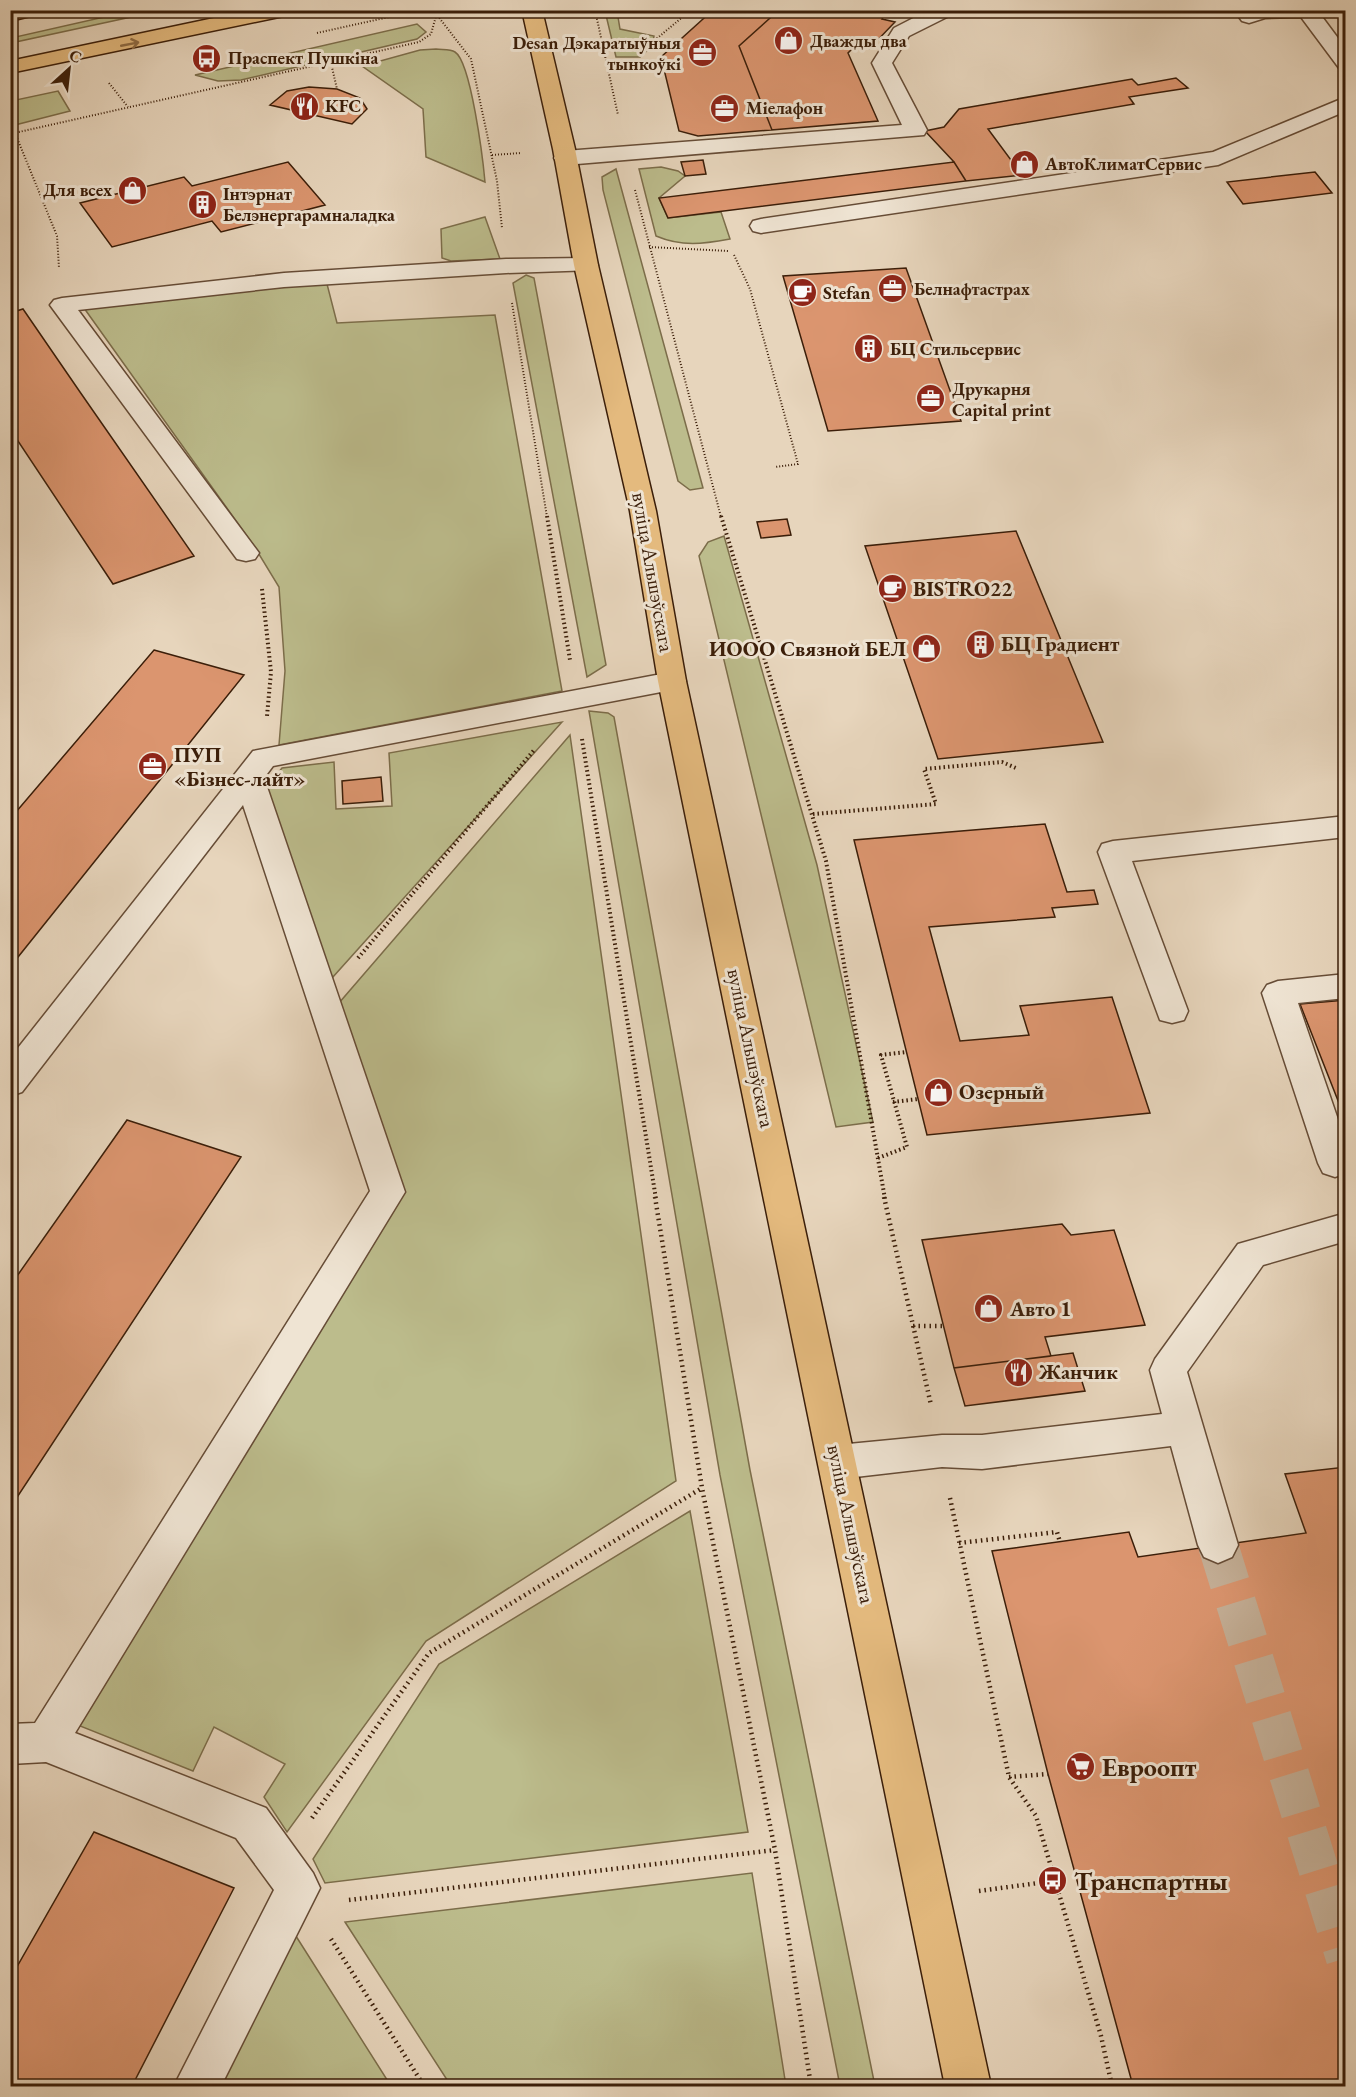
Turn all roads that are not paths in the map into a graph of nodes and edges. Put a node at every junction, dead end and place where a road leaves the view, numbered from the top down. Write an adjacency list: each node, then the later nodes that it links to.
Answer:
1 (32, 10): 7 (main road)
2 (284, 10): 10 (main road, one-way to 2)
3 (532, 10): 12 (main road, вуліца Альшэўскага)
4 (946, 10): 12 (lane)
5 (1313, 10): 6 (lane)
6 (1307, 11): 8 (lane); 9 (lane)
7 (10, 15)
8 (1249, 17)
9 (1346, 64)
10 (10, 68)
11 (1346, 103): 13 (lane)
12 (565, 158): 14 (main road, вуліца Альшэўскага)
13 (761, 226)
14 (586, 265): 15 (lane); 16 (main road, вуліца Альшэўскага)
15 (246, 553)
16 (672, 681): 17 (lane); 25 (main road, вуліца Альшэўскага)
17 (256, 768): 21 (lane); 27 (lane)
18 (1346, 826): 20 (lane)
19 (1346, 986): 22 (lane)
20 (1172, 1011)
21 (10, 1083)
22 (1335, 1163)
23 (1346, 1227): 24 (lane)
24 (1183, 1428): 25 (lane); 26 (lane)
25 (838, 1462): 29 (main road, вуліца Альшэўскага)
26 (1218, 1545)
27 (28, 1743): 28 (lane)
28 (197, 2086)
29 (968, 2086)

